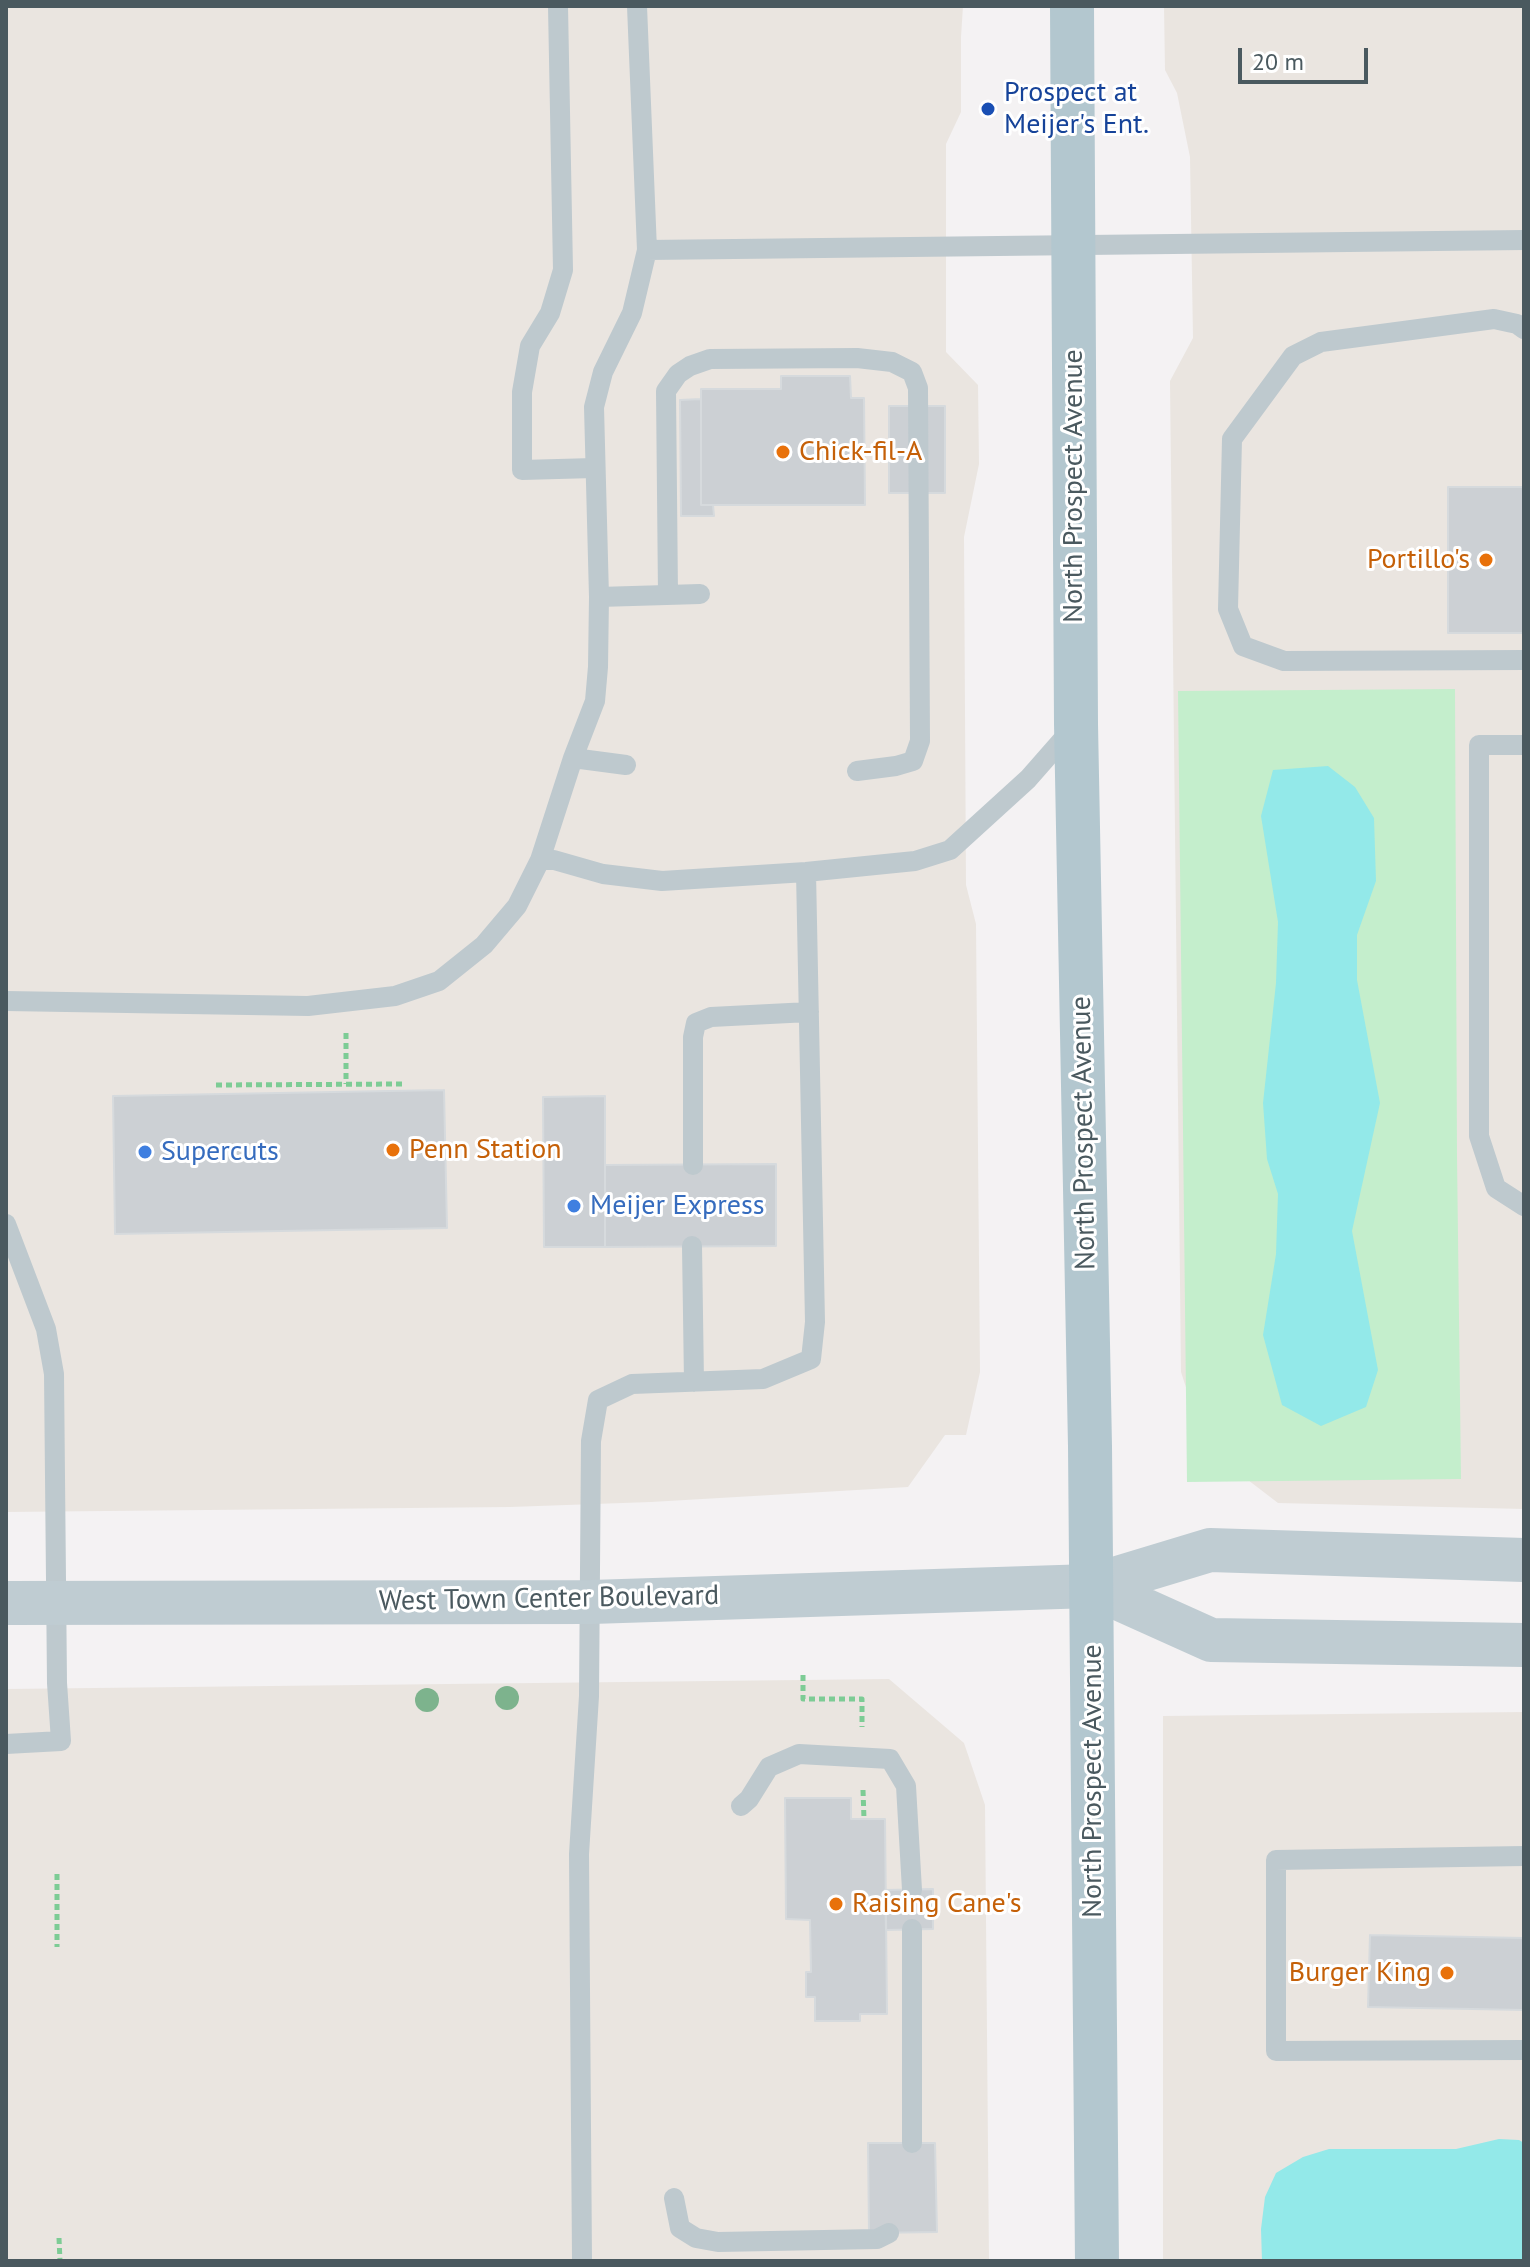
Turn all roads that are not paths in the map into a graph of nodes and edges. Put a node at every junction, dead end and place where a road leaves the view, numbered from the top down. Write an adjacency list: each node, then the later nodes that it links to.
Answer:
1 (558, 6): 8 (lane)
2 (637, 6): 6 (lane)
3 (1072, 6): 5 (main road, North Prospect Avenue)
4 (1524, 240): 5 (lane)
5 (1073, 245): 6 (lane); 13 (main road, North Prospect Avenue)
6 (647, 250): 8 (lane)
7 (1524, 329): 12 (lane)
8 (594, 468): 11 (lane)
9 (700, 594): 10 (lane)
10 (668, 595): 11 (lane); 17 (lane)
11 (599, 597): 15 (lane)
12 (1524, 660)
13 (1076, 724): 19 (lane); 28 (main road, North Prospect Avenue)
14 (1524, 745): 23 (lane)
15 (573, 758): 16 (lane); 18 (lane)
16 (626, 765)
17 (857, 771)
18 (540, 860): 19 (lane); 20 (lane)
19 (806, 872): 21 (lane)
20 (6, 1001)
21 (809, 1012): 22 (lane); 26 (lane)
22 (693, 1165)
23 (1523, 1206)
24 (6, 1224): 29 (lane)
25 (692, 1246): 26 (lane)
26 (694, 1382): 30 (lane)
27 (1524, 1560): 28 (main road, West Town Center Boulevard)
28 (1091, 1586): 30 (main road, West Town Center Boulevard); 32 (main road, West Town Center Boulevard); 43 (main road, North Prospect Avenue)
29 (58, 1602): 30 (main road, West Town Center Boulevard); 31 (main road, West Town Center Boulevard); 33 (lane)
30 (591, 1602): 42 (lane)
31 (6, 1603)
32 (1524, 1645)
33 (6, 1744)
34 (741, 1806): 36 (lane)
35 (1524, 1856): 38 (lane)
36 (912, 1890)
37 (912, 1929): 39 (lane)
38 (1524, 2050)
39 (912, 2143)
40 (674, 2198): 41 (lane)
41 (889, 2233)
42 (582, 2261)
43 (1097, 2261)

